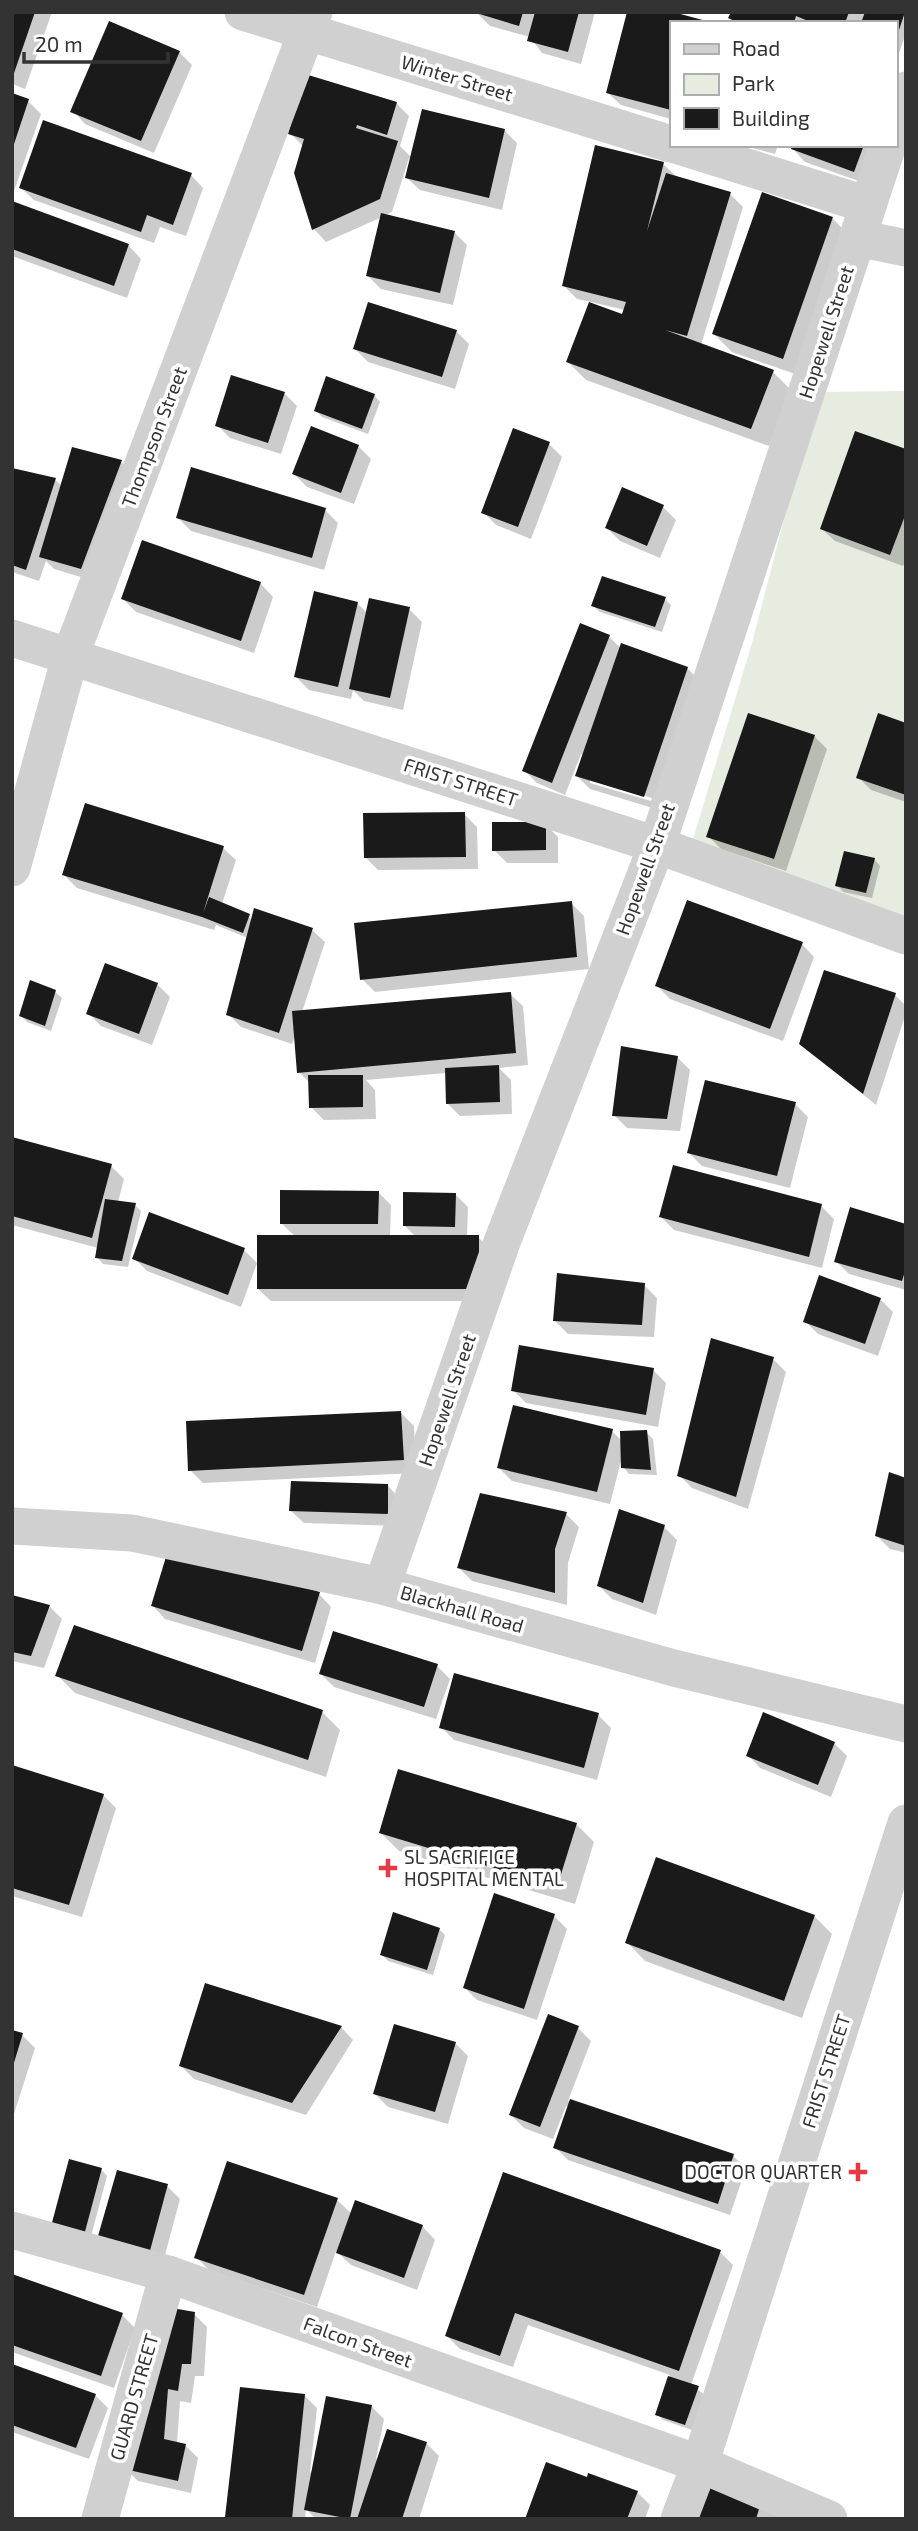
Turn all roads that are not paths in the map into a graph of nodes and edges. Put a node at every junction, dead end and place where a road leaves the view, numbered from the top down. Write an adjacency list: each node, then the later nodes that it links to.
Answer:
1 (243, 12): 2 (street, Winter Street)
2 (311, 22): 5 (street, Winter Street); 11 (street, Thompson Street)
3 (906, 90): 4 (street)
4 (897, 116)
5 (670, 143)
6 (681, 147): 8 (street, Winter Street)
7 (887, 147): 8 (street, Hopewell Street)
8 (863, 221): 9 (street, Winter Street); 12 (street, Hopewell Street)
9 (906, 248)
10 (12, 638): 11 (street, FRIST STREET)
11 (70, 657): 12 (street, FRIST STREET); 13 (street, Thompson Street)
12 (657, 845): 14 (street, FRIST STREET); 16 (street, Hopewell Street)
13 (12, 868)
14 (906, 936)
15 (12, 1527): 16 (street, Blackhall Road)
16 (382, 1586): 17 (street, Blackhall Road)
17 (906, 1724)
18 (906, 1823): 21 (street, FRIST STREET)
19 (12, 2230): 20 (street, Falcon Street)
20 (168, 2274): 21 (street, Falcon Street); 22 (street, GUARD STREET)
21 (700, 2464): 23 (street, FRIST STREET); 24 (street, Falcon Street)
22 (100, 2519)
23 (679, 2519)
24 (828, 2519)

